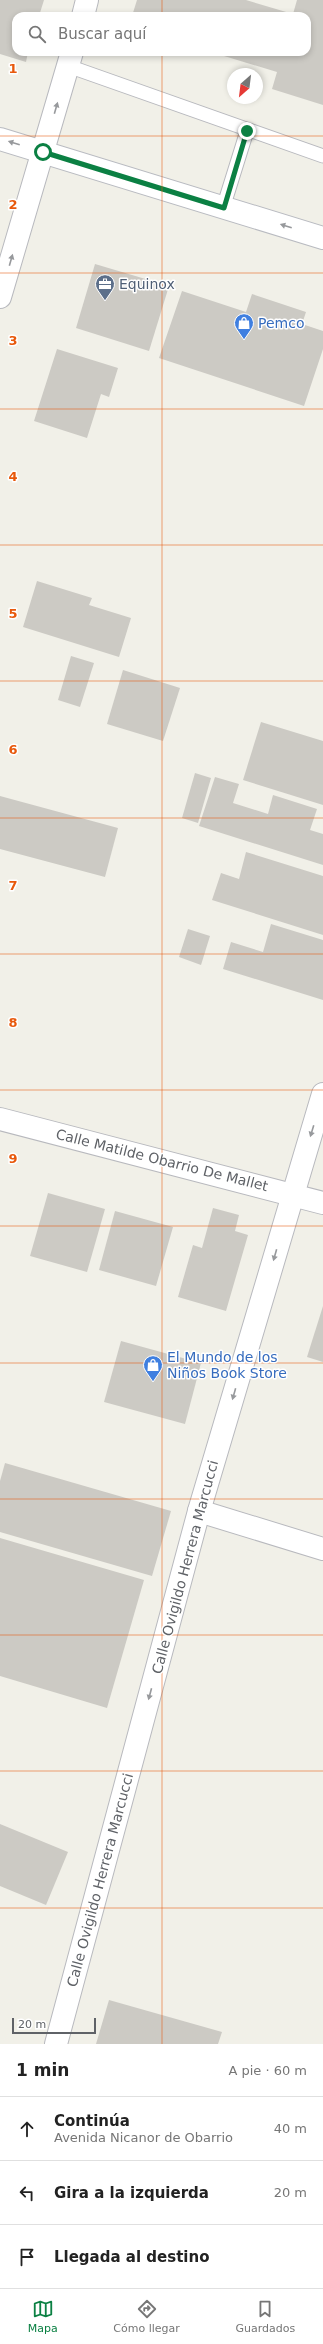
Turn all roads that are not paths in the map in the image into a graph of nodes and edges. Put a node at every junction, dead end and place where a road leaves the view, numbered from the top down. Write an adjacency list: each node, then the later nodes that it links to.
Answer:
1 (87, 0): 2 (street)
2 (84, 12)
3 (70, 59): 4 (lane); 6 (street, one-way to 3)
4 (247, 131): 7 (lane); 8 (lane)
5 (0, 139): 6 (street, one-way to 5)
6 (43, 152): 8 (street); 10 (street, one-way to 6)
7 (323, 156)
8 (224, 208): 9 (street, one-way to 8)
9 (323, 238)
10 (0, 297)
11 (323, 1094): 13 (street, Calle Ovigildo Herrera Marcucci, one-way to 13)
12 (0, 1119): 13 (street, Calle Matilde Obarrio De Mallet)
13 (293, 1194): 14 (street, Calle Matilde Obarrio De Mallet); 15 (street, Calle Ovigildo Herrera Marcucci, one-way to 15)
14 (323, 1203)
15 (199, 1512): 16 (street); 17 (street, Calle Ovigildo Herrera Marcucci, one-way to 17)
16 (323, 1549)
17 (56, 2044)

